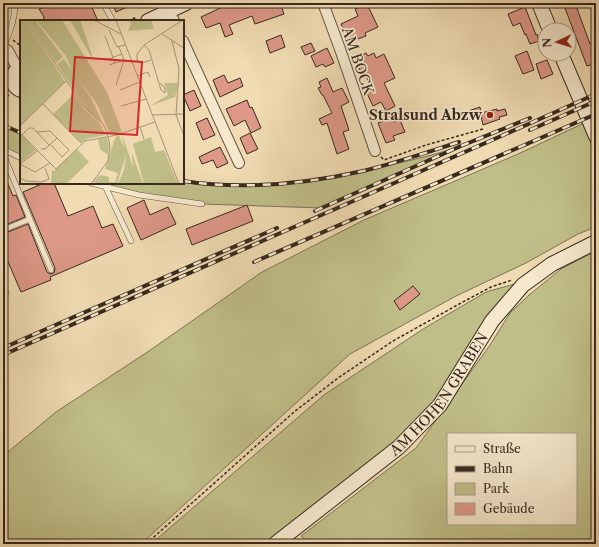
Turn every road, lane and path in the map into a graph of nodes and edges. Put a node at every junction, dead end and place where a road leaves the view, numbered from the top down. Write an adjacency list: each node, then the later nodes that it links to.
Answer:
1 (15, 3): 10 (lane)
2 (103, 3): 7 (lane)
3 (186, 3): 6 (street)
4 (323, 3): 20 (street, AM BOCK)
5 (538, 3): 9 (street)
6 (172, 16): 8 (street)
7 (112, 20)
8 (153, 20)
9 (546, 22)
10 (8, 37): 12 (path); 13 (lane)
11 (184, 43): 23 (street)
12 (20, 45)
13 (3, 47): 15 (street)
14 (564, 62): 18 (street)
15 (20, 69): 16 (street)
16 (12, 88)
17 (483, 129): 20 (path)
18 (596, 136)
19 (3, 149): 22 (lane)
20 (375, 151)
21 (3, 154): 27 (lane)
22 (20, 158)
23 (239, 164)
24 (96, 184): 25 (lane)
25 (105, 186): 26 (lane); 29 (lane)
26 (202, 204)
27 (30, 219): 28 (lane); 31 (lane)
28 (3, 230)
29 (131, 241)
30 (596, 242): 36 (street, AM HOHEN GRABEN)
31 (51, 270)
32 (516, 279): 35 (path)
33 (3, 286): 34 (lane)
34 (6, 293)
35 (146, 544)
36 (275, 544)

